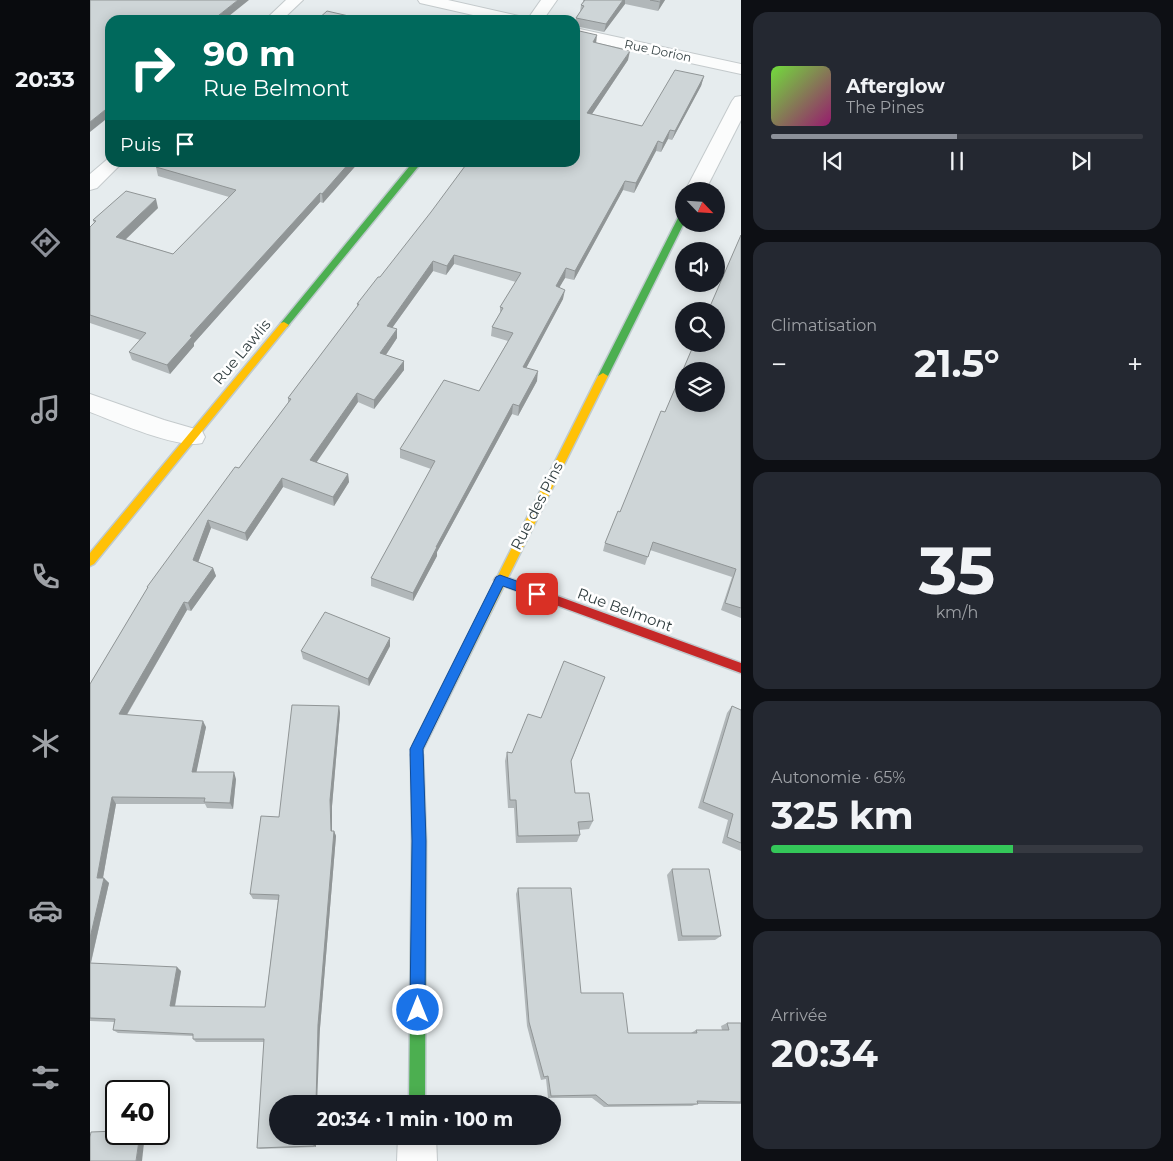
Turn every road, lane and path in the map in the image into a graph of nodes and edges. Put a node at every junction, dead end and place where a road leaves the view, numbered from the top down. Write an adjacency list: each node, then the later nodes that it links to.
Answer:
1 (295, 0): 4 (street)
2 (426, 0): 5 (street)
3 (549, 0): 6 (street)
4 (278, 15)
5 (494, 15)
6 (538, 15)
7 (580, 34): 8 (street, Rue Dorion)
8 (740, 69)
9 (740, 101): 12 (street)
10 (109, 167): 13 (street)
11 (414, 167): 16 (street, Rue Lawlis)
12 (700, 182)
13 (90, 184)
14 (675, 232): 18 (street, Rue des Pins)
15 (90, 403): 16 (street)
16 (193, 437): 17 (street, Rue Lawlis)
17 (90, 561)
18 (500, 580): 19 (street, Rue Belmont); 20 (street, Rue des Pins)
19 (740, 668)
20 (417, 1095)
21 (417, 1145): 22 (street)
22 (417, 1161)

